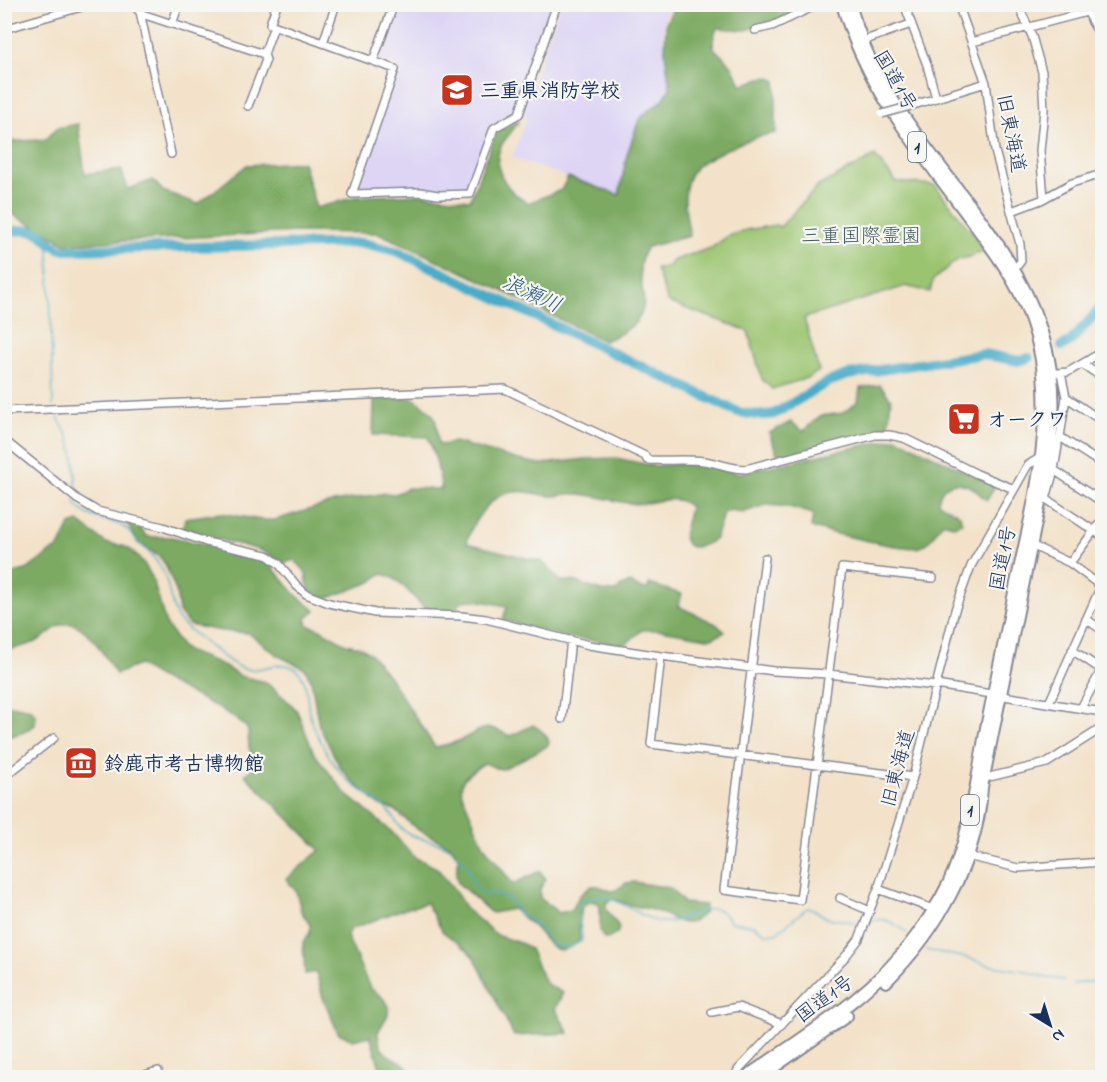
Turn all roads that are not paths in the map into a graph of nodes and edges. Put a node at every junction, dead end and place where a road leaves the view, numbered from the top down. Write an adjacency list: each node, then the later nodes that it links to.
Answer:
1 (92, 4): 20 (street)
2 (179, 4): 16 (street)
3 (277, 4): 18 (street)
4 (336, 4): 25 (street)
5 (394, 4): 27 (street)
6 (557, 4): 27 (street)
7 (819, 4): 21 (street)
8 (840, 4): 39 (highway, 国道1号 / 1)
9 (850, 4): 36 (highway, 国道1号 / 1)
10 (904, 4): 17 (street)
11 (958, 4): 24 (street, 旧東海道)
12 (1018, 4): 19 (street)
13 (139, 8): 16 (street); 32 (street)
14 (1086, 8): 15 (street); 19 (street); 22 (street)
15 (1102, 8)
16 (172, 24): 26 (street)
17 (911, 24): 23 (street); 29 (street)
18 (274, 26): 25 (street); 26 (street)
19 (1029, 26): 24 (street); 34 (street)
20 (4, 29)
21 (755, 30)
22 (1102, 38)
23 (868, 39)
24 (972, 42): 28 (street, 旧東海道)
25 (323, 43): 27 (street)
26 (264, 54): 30 (street)
27 (373, 61)
28 (986, 83): 29 (street); 35 (street, 旧東海道)
29 (936, 98): 31 (street, bridge)
30 (248, 106)
31 (882, 114)
32 (171, 154)
33 (1102, 174): 34 (street)
34 (1044, 198): 35 (street)
35 (1012, 211): 36 (street, 旧東海道)
36 (1015, 269): 39 (highway, 国道1号 / 1)
37 (1102, 352): 38 (street)
38 (1082, 364): 39 (street); 40 (street)
39 (1052, 374): 41 (street); 46 (highway, 国道1号 / 1)
40 (1102, 377)
41 (1066, 397): 43 (street); 45 (street)
42 (4, 411): 49 (street)
43 (1102, 421)
44 (4, 440): 63 (street)
45 (1059, 440): 46 (street, 旧東海道); 47 (street); 48 (street)
46 (1045, 454): 49 (street, 旧東海道); 54 (highway, 国道1号 / 1); 70 (highway, 国道1号 / 1)
47 (1102, 464)
48 (1054, 470): 50 (street); 51 (street)
49 (1014, 489): 69 (street, 旧東海道)
50 (1046, 499): 53 (street); 54 (street)
51 (1102, 502)
52 (1102, 520): 53 (street)
53 (1094, 530): 55 (street); 58 (street)
54 (1034, 532): 56 (highway, 国道1号 / 1)
55 (1102, 536)
56 (1031, 545): 58 (street); 70 (highway, 国道1号 / 1)
57 (765, 558): 66 (street)
58 (1070, 564): 60 (street)
59 (933, 578): 68 (street)
60 (1102, 586): 61 (street)
61 (1086, 619): 62 (street); 64 (street)
62 (1102, 630)
63 (571, 640): 65 (street); 74 (street)
64 (1072, 650): 67 (street); 71 (street)
65 (661, 656): 66 (street); 77 (street)
66 (752, 668): 68 (street); 77 (street)
67 (1102, 669): 72 (street)
68 (828, 674): 69 (street); 78 (street)
69 (936, 686): 70 (street); 80 (street, 旧東海道)
70 (997, 695): 71 (street); 81 (highway, 国道1号 / 1)
71 (1049, 703): 72 (street)
72 (1081, 708): 73 (street)
73 (1102, 712)
74 (562, 718)
75 (1102, 728): 81 (street)
76 (54, 738): 79 (street)
77 (741, 756): 78 (street); 78 (street)
78 (818, 765): 80 (street)
79 (4, 777)
80 (913, 777): 84 (street, 旧東海道)
81 (980, 780): 82 (highway, 国道1号 / 1); 86 (highway, 国道1号 / 1)
82 (967, 856): 83 (street); 88 (highway, 国道1号 / 1)
83 (1102, 862)
84 (878, 889): 86 (street); 87 (street, 旧東海道)
85 (840, 898): 87 (street)
86 (933, 909): 88 (highway, 国道1号 / 1)
87 (870, 910): 90 (street, 旧東海道)
88 (867, 995): 91 (highway, 国道1号 / 1); 94 (highway, 国道1号 / 1)
89 (712, 1012): 90 (street)
90 (782, 1024): 91 (street, 旧東海道)
91 (741, 1076)
92 (134, 1077): 93 (street)
93 (159, 1077)
94 (759, 1077)

